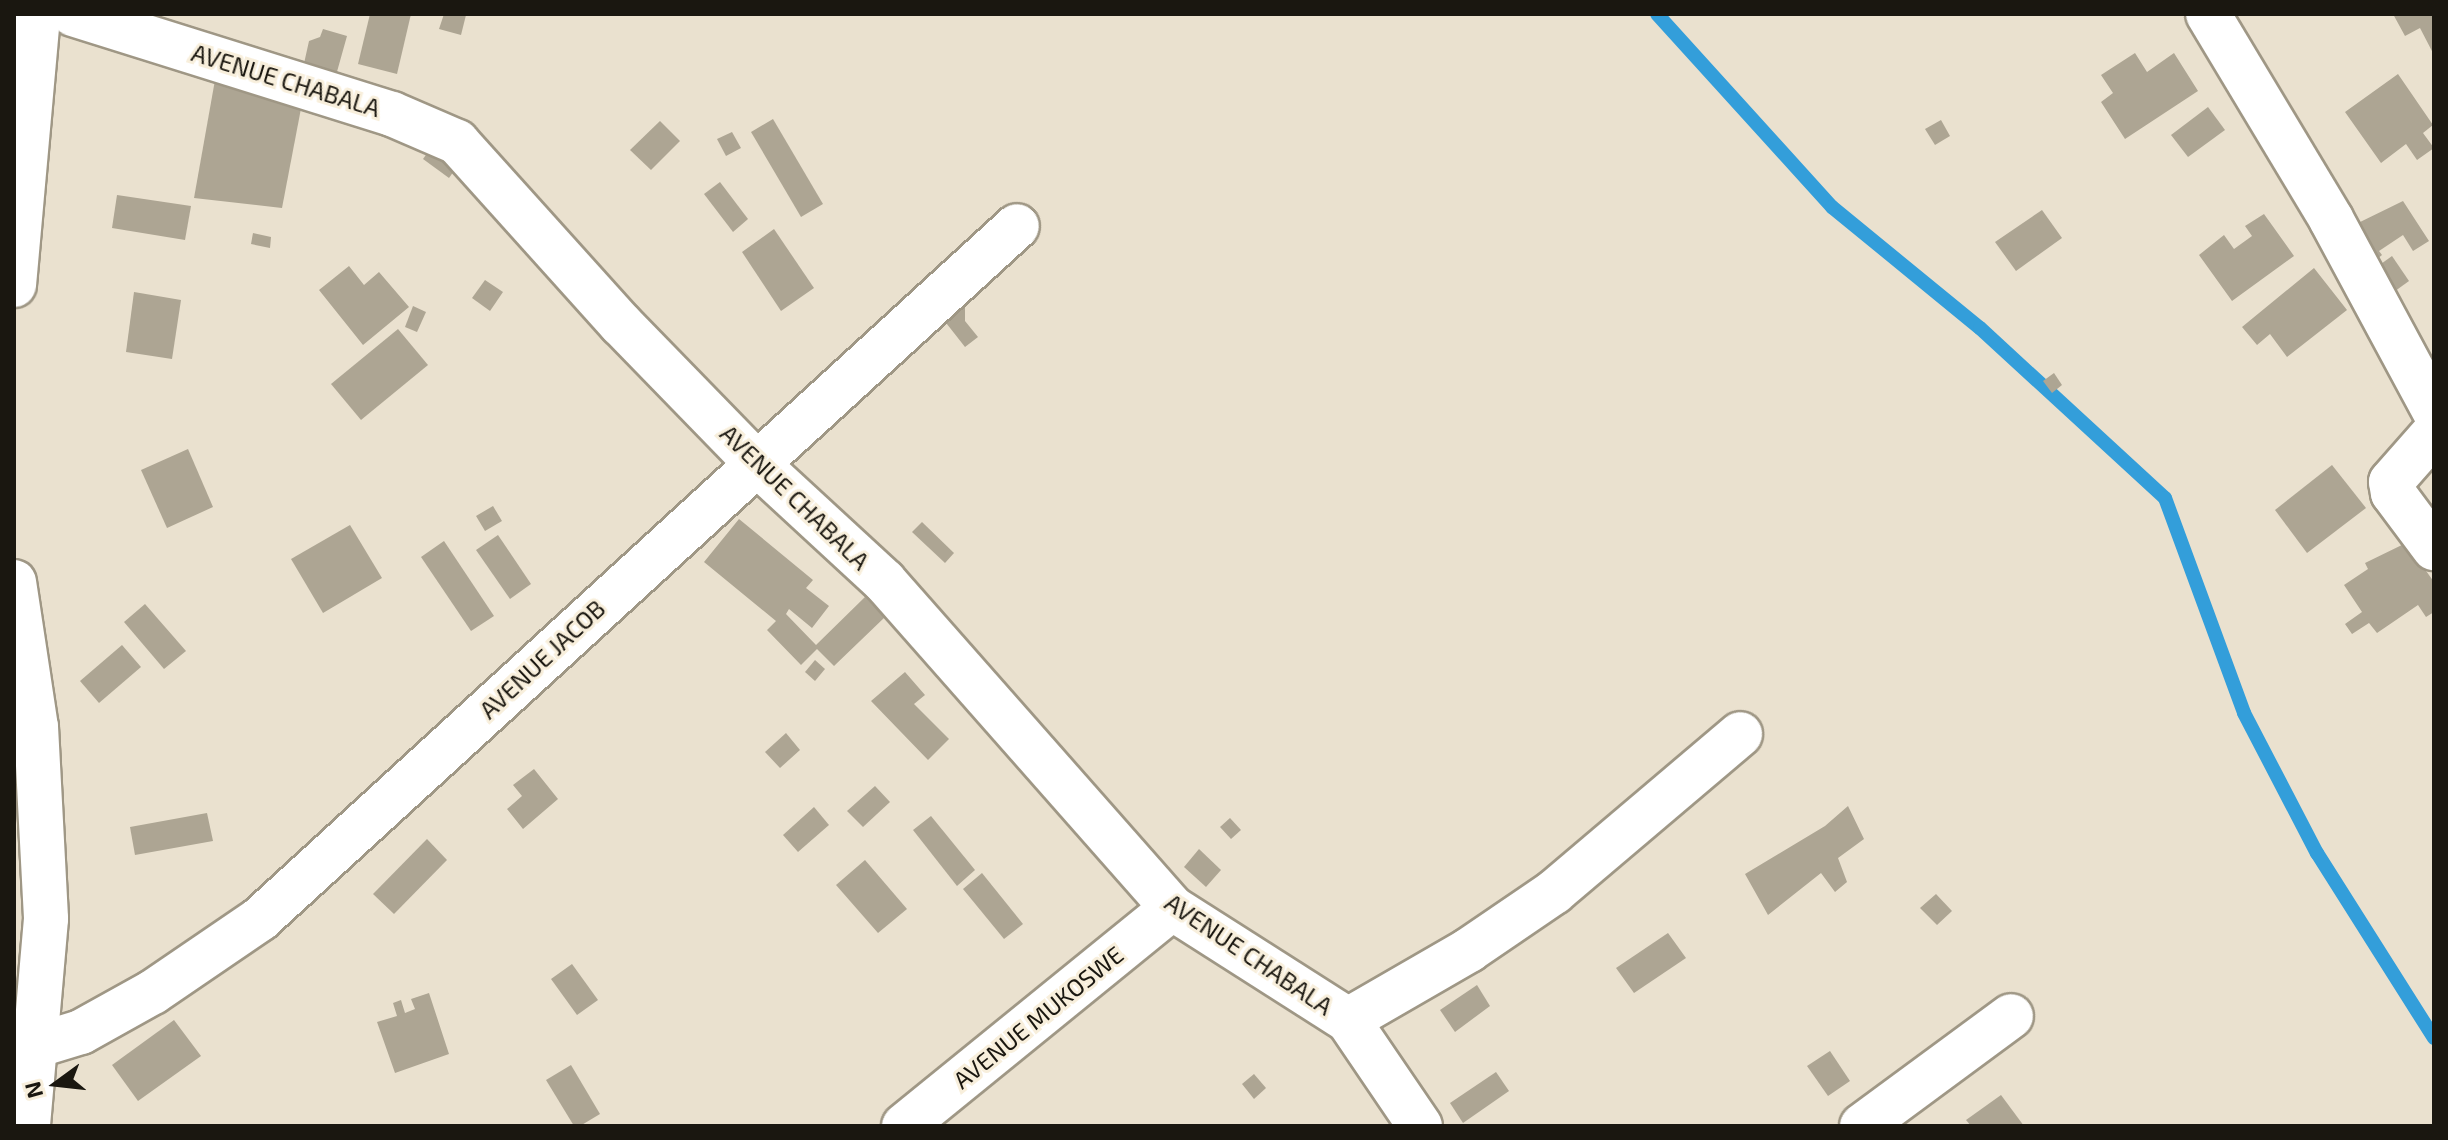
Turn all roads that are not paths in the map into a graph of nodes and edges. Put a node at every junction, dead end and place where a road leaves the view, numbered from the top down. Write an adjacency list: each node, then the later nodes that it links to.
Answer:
1 (38, 14): 5 (street)
2 (73, 14): 8 (street, AVENUE CHABALA)
3 (2208, 14): 6 (street)
4 (1017, 226): 8 (street, AVENUE JACOB)
5 (14, 285)
6 (2434, 410)
7 (2434, 433): 9 (street)
8 (755, 462): 12 (street, AVENUE CHABALA); 15 (street, AVENUE JACOB)
9 (2434, 548)
10 (14, 582): 15 (street)
11 (1740, 734): 14 (street)
12 (1172, 908): 14 (street, AVENUE CHABALA); 17 (street, AVENUE MUKOSWE)
13 (2011, 1016): 19 (street)
14 (1348, 1020): 18 (street, AVENUE CHABALA)
15 (35, 1046): 16 (street)
16 (28, 1126)
17 (904, 1126)
18 (1420, 1126)
19 (1862, 1126)

